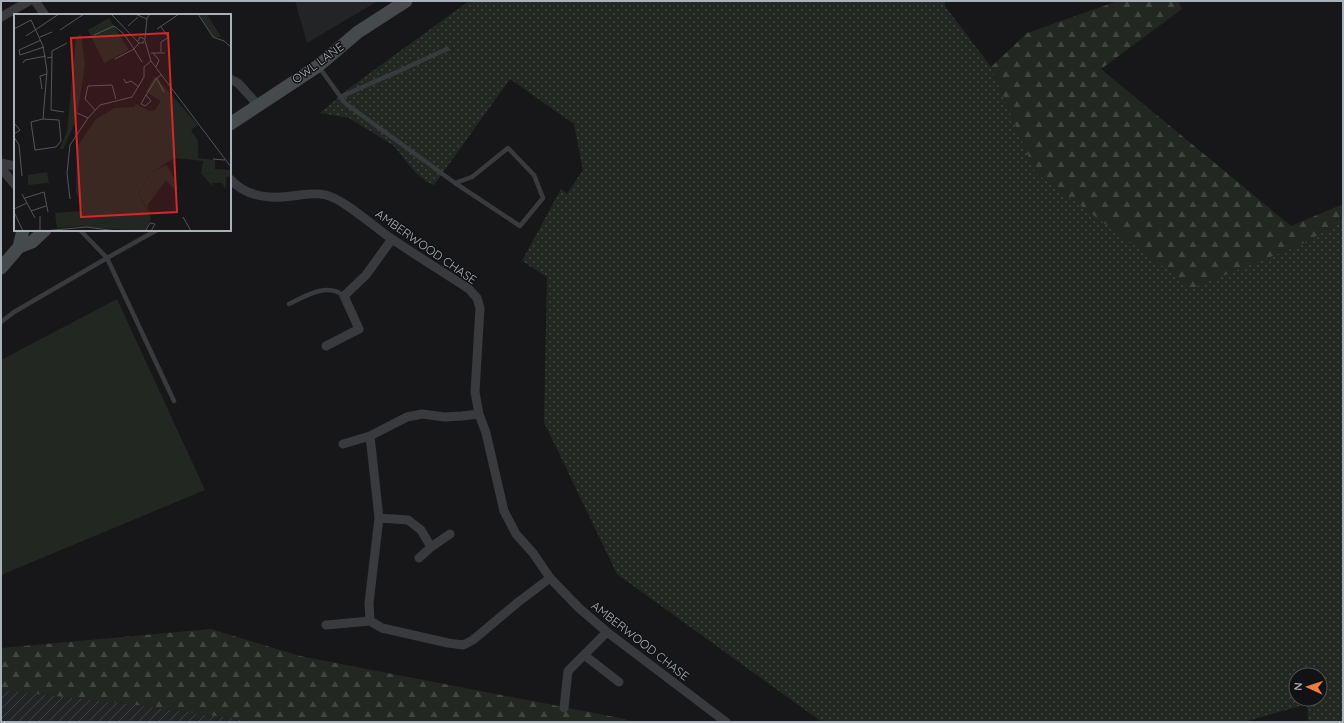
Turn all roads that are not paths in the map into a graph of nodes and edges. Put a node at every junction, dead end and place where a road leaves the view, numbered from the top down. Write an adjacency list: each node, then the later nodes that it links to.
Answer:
1 (29, 1): 5 (street)
2 (35, 1): 4 (street)
3 (406, 1): 7 (main road, OWL LANE)
4 (44, 14)
5 (1, 17)
6 (447, 49): 9 (lane)
7 (318, 66): 9 (lane); 10 (main road, OWL LANE)
8 (231, 80): 10 (street)
9 (340, 97): 16 (lane)
10 (258, 105): 11 (main road, OWL LANE)
11 (231, 123)
12 (1, 163): 13 (street)
13 (14, 166)
14 (1, 168): 17 (street)
15 (231, 180): 22 (street, AMBERWOOD CHASE)
16 (455, 183): 16 (lane)
17 (14, 185)
18 (22, 231): 23 (main road)
19 (44, 231): 23 (main road)
20 (81, 231): 24 (lane)
21 (155, 231): 24 (lane)
22 (392, 239): 26 (street); 31 (street, AMBERWOOD CHASE)
23 (19, 247): 25 (main road)
24 (107, 258): 28 (lane); 30 (lane)
25 (1, 268)
26 (344, 296): 27 (lane); 29 (street)
27 (289, 304)
28 (1, 322)
29 (326, 346)
30 (174, 401)
31 (478, 414): 32 (street); 38 (street, AMBERWOOD CHASE)
32 (370, 436): 33 (street); 34 (street)
33 (343, 444)
34 (379, 518): 36 (street); 39 (street)
35 (450, 534): 36 (street)
36 (431, 547): 37 (street)
37 (419, 558)
38 (550, 578): 39 (street); 41 (street, AMBERWOOD CHASE)
39 (370, 621): 40 (street)
40 (326, 625)
41 (607, 632): 42 (street); 45 (street, AMBERWOOD CHASE)
42 (584, 655): 43 (street); 44 (street)
43 (619, 682)
44 (564, 708)
45 (726, 722)

